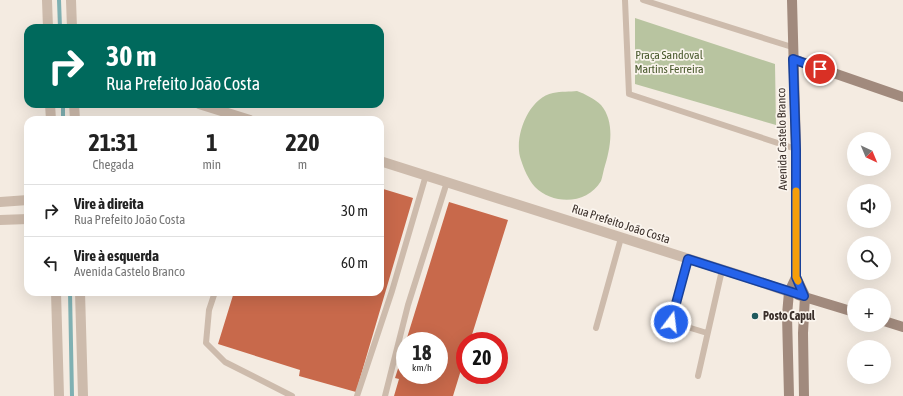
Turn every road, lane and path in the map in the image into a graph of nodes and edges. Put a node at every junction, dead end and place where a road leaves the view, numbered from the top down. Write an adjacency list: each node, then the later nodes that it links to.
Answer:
1 (47, 0): 6 (street)
2 (71, 0): 7 (street)
3 (625, 0): 13 (lane)
4 (643, 0): 8 (lane)
5 (792, 0): 8 (main road, Avenida Castelo Branco)
6 (48, 24)
7 (72, 24)
8 (792, 47): 9 (main road, Avenida Castelo Branco)
9 (793, 59): 10 (main road); 13 (main road, Avenida Castelo Branco)
10 (903, 97)
11 (212, 108): 12 (street)
12 (237, 116)
13 (796, 150): 24 (main road, Avenida Castelo Branco)
14 (384, 162): 15 (street, Rua Prefeito João Costa)
15 (426, 176): 16 (street, Rua Prefeito João Costa); 39 (lane)
16 (447, 182): 21 (street, Rua Prefeito João Costa); 40 (lane)
17 (24, 200): 18 (street)
18 (0, 202)
19 (24, 219): 20 (street)
20 (0, 220)
21 (621, 238): 22 (street, Rua Prefeito João Costa); 33 (lane)
22 (688, 259): 23 (street, Rua Prefeito João Costa); 34 (lane)
23 (722, 270): 25 (street, Rua Prefeito João Costa); 34 (lane)
24 (796, 277): 25 (main road, Avenida Castelo Branco); 29 (main road, Avenida Castelo Branco)
25 (789, 292): 29 (main road, Rua Prefeito João Costa); 41 (main road, Avenida Castelo Branco)
26 (56, 296): 36 (street)
27 (80, 296): 37 (street)
28 (214, 296): 38 (lane)
29 (804, 296): 30 (main road, Rua Prefeito João Costa); 42 (main road, Avenida Castelo Branco)
30 (847, 310)
31 (891, 323): 32 (main road)
32 (903, 327)
33 (596, 328)
34 (707, 333): 35 (lane)
35 (698, 376)
36 (59, 396)
37 (83, 396)
38 (292, 396)
39 (357, 396)
40 (385, 396)
41 (789, 396)
42 (804, 396)

